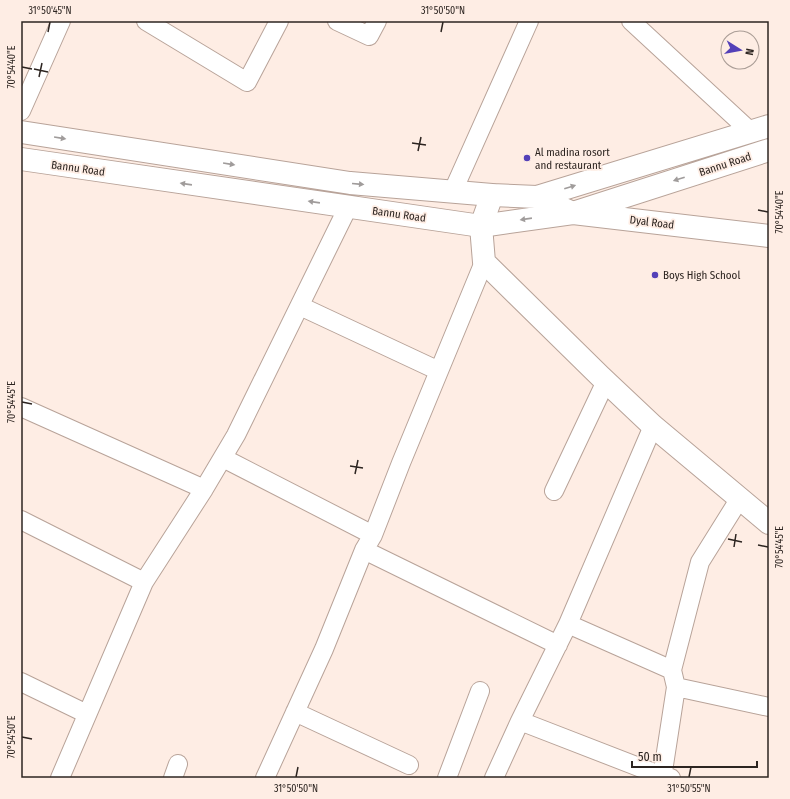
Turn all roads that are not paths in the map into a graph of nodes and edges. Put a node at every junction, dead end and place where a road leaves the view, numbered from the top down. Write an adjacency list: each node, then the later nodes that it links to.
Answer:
1 (61, 21): 8 (street)
2 (146, 21): 3 (street)
3 (279, 21)
4 (337, 21): 5 (street)
5 (377, 21)
6 (530, 21): 13 (street)
7 (631, 21): 9 (street)
8 (21, 111)
9 (760, 129): 15 (main road, Bannu Road, one-way to 9)
10 (21, 132): 13 (main road, Bannu Road, one-way to 13)
11 (769, 150): 17 (main road, Bannu Road, one-way to 17)
12 (21, 159): 16 (main road, Bannu Road, one-way to 12)
13 (453, 191): 14 (main road, Bannu Road)
14 (492, 195): 15 (main road, Bannu Road); 18 (main road)
15 (537, 197): 17 (main road, Dyal Road)
16 (348, 207): 18 (main road, Bannu Road); 21 (street)
17 (573, 213): 18 (main road, Bannu Road, one-way to 18); 19 (main road, Dyal Road)
18 (481, 226): 20 (main road)
19 (769, 236)
20 (484, 262): 22 (street); 23 (main road)
21 (300, 306): 22 (street); 26 (street)
22 (439, 371): 32 (street)
23 (606, 381): 25 (main road); 28 (street)
24 (21, 407): 27 (street)
25 (653, 426): 29 (main road); 34 (street)
26 (223, 458): 27 (street); 32 (street)
27 (204, 490): 33 (street)
28 (554, 491)
29 (740, 498): 31 (main road); 36 (street)
30 (21, 520): 33 (street)
31 (769, 523)
32 (368, 543): 35 (street); 40 (street)
33 (144, 582): 41 (street)
34 (568, 624): 35 (street); 36 (street)
35 (558, 645): 42 (street)
36 (674, 679): 39 (street); 44 (street)
37 (21, 682): 41 (street)
38 (480, 691): 47 (street)
39 (769, 708)
40 (295, 712): 43 (street); 46 (street)
41 (88, 714): 45 (street)
42 (520, 721): 44 (street); 48 (street)
43 (409, 764)
44 (665, 777)
45 (60, 778)
46 (265, 778)
47 (447, 778)
48 (494, 778)

